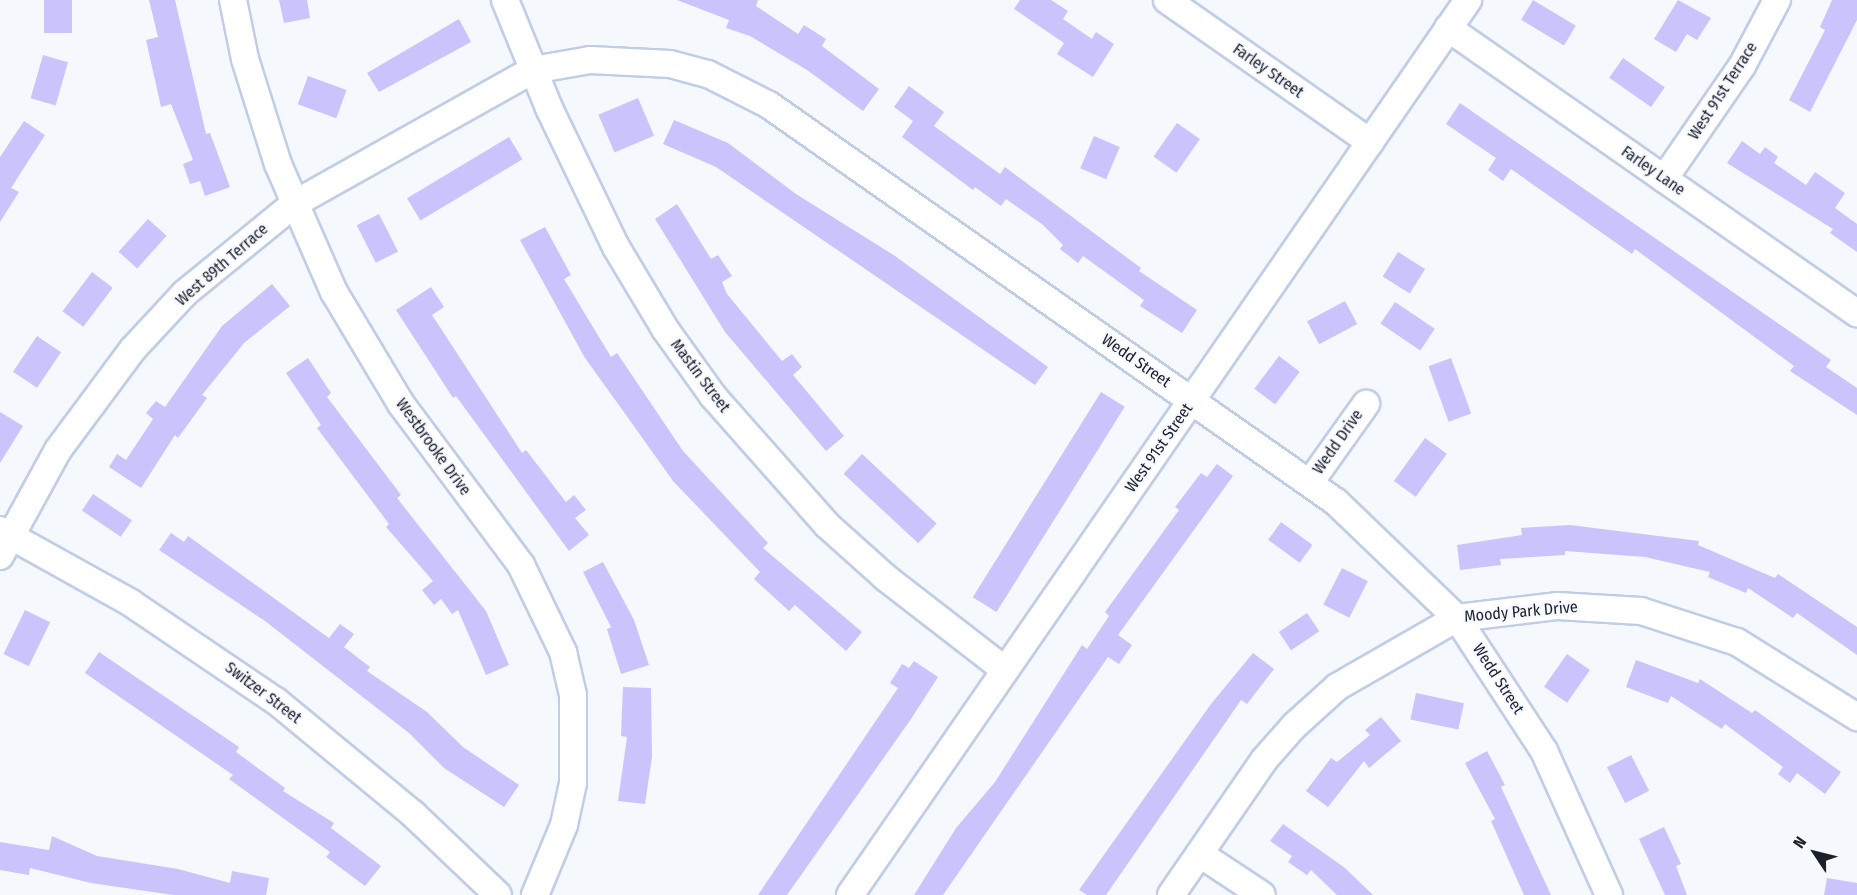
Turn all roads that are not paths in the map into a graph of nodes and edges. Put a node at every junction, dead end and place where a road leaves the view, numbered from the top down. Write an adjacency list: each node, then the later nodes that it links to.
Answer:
1 (233, 0): 10 (street, Westbrooke Drive)
2 (505, 0): 7 (street, Mastin Street)
3 (1167, 0): 8 (street, Farley Street)
4 (1468, 0): 6 (street, West 91st Street)
5 (1777, 0): 9 (street, West 91st Terrace)
6 (1448, 28): 8 (street, West 91st Street); 9 (street, Farley Lane)
7 (533, 70): 10 (street, West 89th Terrace); 12 (street, Wedd Street); 17 (street, Mastin Street)
8 (1370, 142): 12 (street, West 91st Street)
9 (1664, 179): 11 (street, Farley Lane)
10 (294, 204): 15 (street, West 89th Terrace); 21 (street, Westbrooke Drive)
11 (1857, 313)
12 (1192, 400): 14 (street, Wedd Street); 17 (street, West 91st Street)
13 (1366, 404): 14 (street, Wedd Drive)
14 (1311, 481): 16 (street, Wedd Street)
15 (4, 540): 20 (street, Switzer Street)
16 (1457, 618): 18 (street, Moody Park Drive); 19 (street, Moody Park Drive); 25 (street, Wedd Street)
17 (1005, 670): 22 (street, West 91st Street)
18 (1857, 717)
19 (1200, 854): 23 (street, Moody Park Drive); 24 (street)
20 (498, 895)
21 (535, 895)
22 (849, 895)
23 (1171, 895)
24 (1262, 895)
25 (1609, 895)

